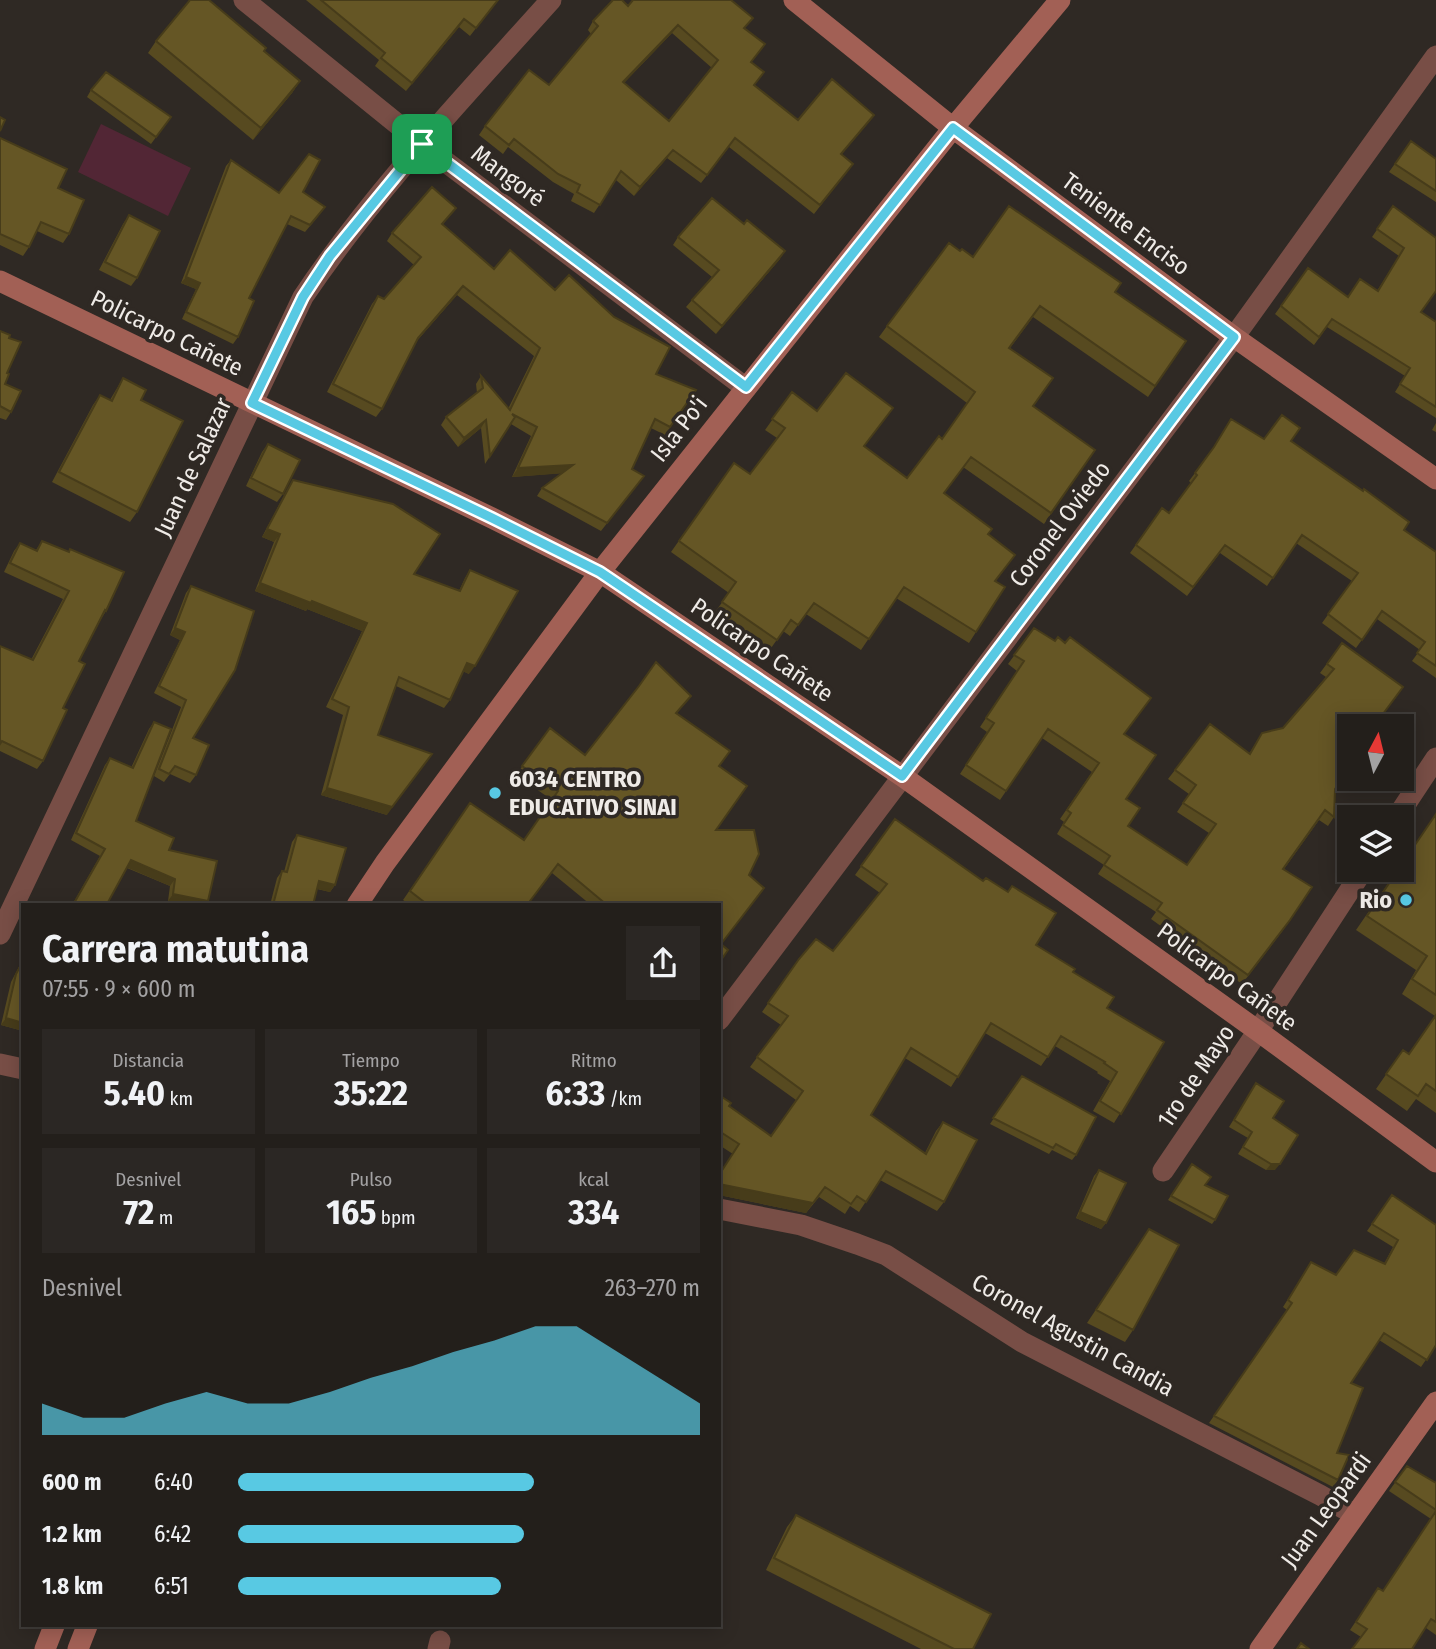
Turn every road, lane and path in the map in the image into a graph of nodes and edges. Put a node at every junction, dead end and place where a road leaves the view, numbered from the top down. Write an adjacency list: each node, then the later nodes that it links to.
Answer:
1 (244, 0): 7 (street, Mangoré)
2 (551, 0): 7 (street, Juan de Salazar)
3 (794, 0): 6 (street, Teniente Enciso)
4 (1060, 0): 6 (street, Isla Po'i)
5 (1436, 56): 9 (street, Coronel Oviedo)
6 (953, 128): 9 (street, Teniente Enciso); 10 (street, Isla Po'i)
7 (422, 144): 10 (street, Mangoré); 11 (street, Juan de Salazar)
8 (0, 281): 11 (street, Policarpo Cañete)
9 (1234, 337): 12 (street, Teniente Enciso); 15 (street, Coronel Oviedo)
10 (746, 387): 13 (street, Isla Po'i)
11 (252, 403): 13 (street, Policarpo Cañete); 19 (street, Juan de Salazar)
12 (1436, 480)
13 (600, 572): 15 (street, Policarpo Cañete); 18 (street, Isla Po'i)
14 (1436, 758): 16 (street)
15 (902, 776): 20 (street, Coronel Oviedo); 21 (street, Policarpo Cañete)
16 (1405, 805)
17 (1355, 882): 21 (street, 1ro de Mayo)
18 (358, 903)
19 (0, 933)
20 (721, 1017)
21 (1258, 1031): 24 (street, Policarpo Cañete); 25 (street, 1ro de Mayo)
22 (0, 1064): 23 (street)
23 (21, 1069)
24 (1436, 1162)
25 (1163, 1171)
26 (721, 1209): 28 (street, Coronel Agustin Candia)
27 (1434, 1412): 28 (street, Juan Leopardi)
28 (1355, 1515): 33 (street, Juan Leopardi)
29 (54, 1627): 31 (street)
30 (87, 1627): 32 (street)
31 (45, 1649)
32 (78, 1649)
33 (1259, 1649)

